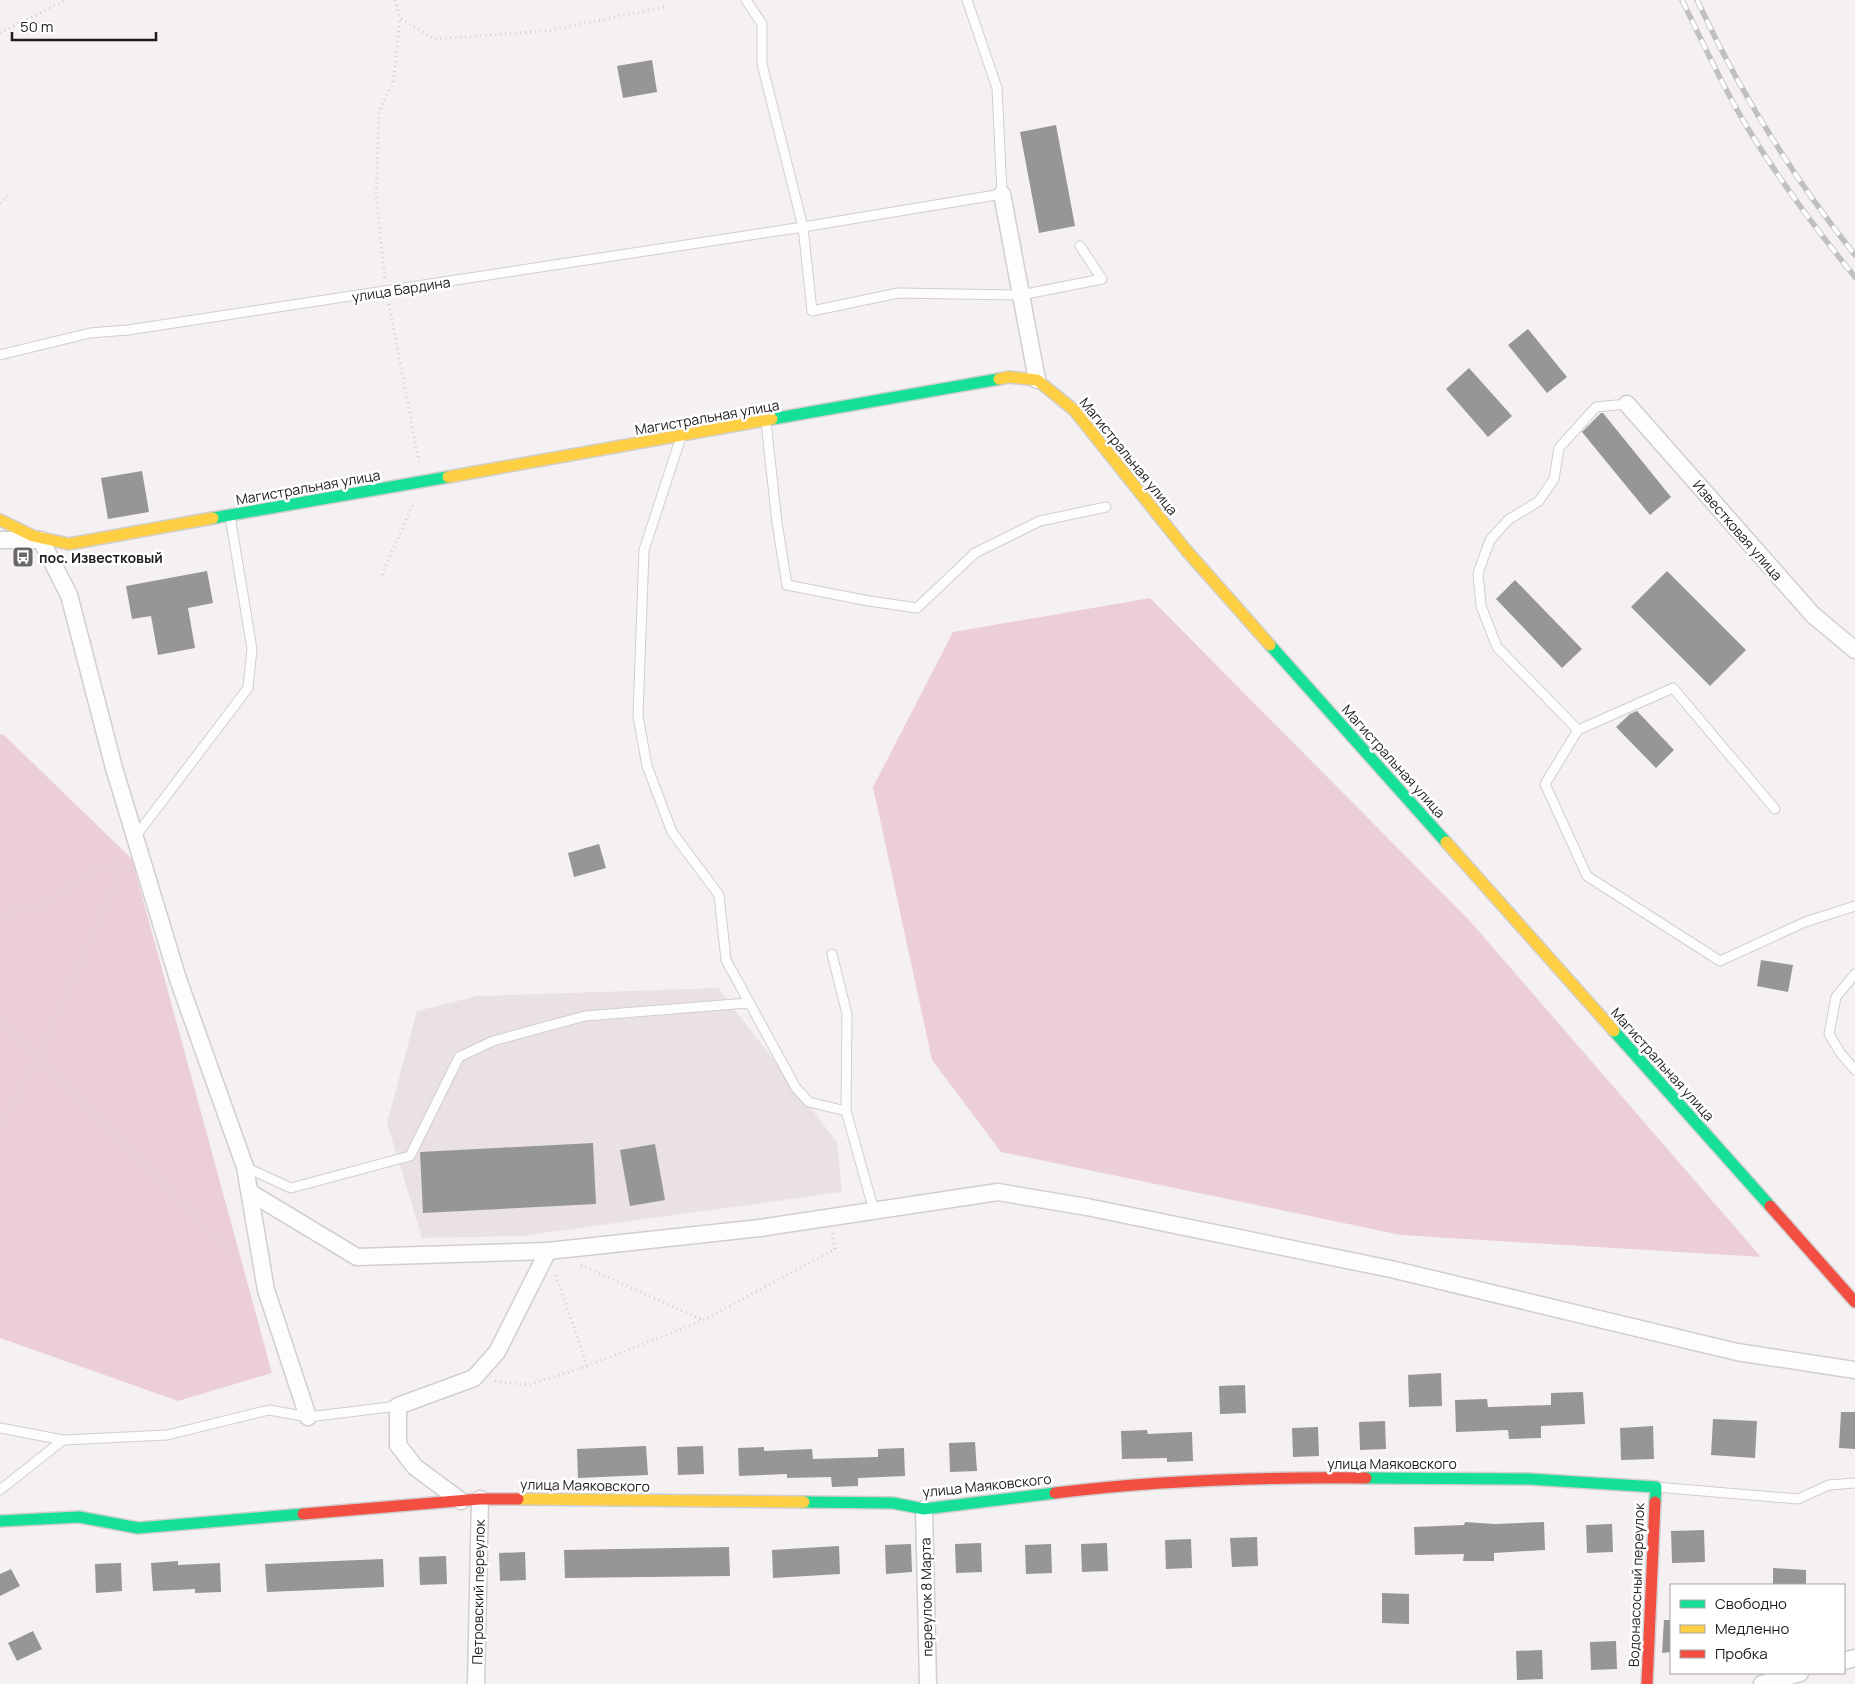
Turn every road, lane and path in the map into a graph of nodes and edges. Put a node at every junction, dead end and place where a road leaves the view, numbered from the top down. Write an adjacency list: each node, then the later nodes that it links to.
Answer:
1 (66, 0): 6 (path)
2 (395, 0): 5 (path)
3 (746, 0): 10 (lane)
4 (967, 0): 7 (lane)
5 (664, 7)
6 (0, 33)
7 (1002, 194): 10 (lane, улица Бардина); 12 (street)
8 (8, 196): 9 (path)
9 (0, 203)
10 (803, 227): 12 (lane); 13 (lane, улица Бардина)
11 (1080, 246): 12 (lane)
12 (1021, 295): 14 (street)
13 (0, 354)
14 (1037, 380): 16 (street, Магистральная улица); 44 (street, Магистральная улица)
15 (1627, 404): 23 (street, Известковая улица); 24 (lane)
16 (766, 422): 17 (street, Магистральная улица); 18 (lane)
17 (681, 437): 19 (street, Магистральная улица); 31 (lane)
18 (1106, 506)
19 (230, 516): 22 (street, Магистральная улица); 26 (lane)
20 (0, 520): 22 (street, Магистральная улица)
21 (0, 540): 22 (street)
22 (41, 540): 26 (street)
23 (1855, 650)
24 (1578, 730): 25 (lane); 27 (lane)
25 (1775, 809)
26 (135, 837): 37 (street)
27 (1855, 906)
28 (0, 914): 33 (path)
29 (832, 954): 35 (lane)
30 (1855, 974): 34 (lane)
31 (748, 1003): 35 (lane); 37 (lane)
32 (0, 1018): 33 (path)
33 (38, 1057): 36 (path); 43 (path)
34 (1855, 1070)
35 (846, 1111): 39 (lane)
36 (0, 1125)
37 (245, 1167): 38 (street)
38 (251, 1192): 41 (street); 50 (street)
39 (874, 1211): 41 (street); 47 (street)
40 (835, 1249): 45 (path)
41 (548, 1251): 46 (path); 48 (street)
42 (574, 1262): 45 (path)
43 (245, 1269)
44 (1855, 1302)
45 (704, 1320): 46 (path)
46 (587, 1366): 48 (path)
47 (1855, 1370)
48 (474, 1378): 49 (street)
49 (398, 1406): 50 (lane); 57 (street)
50 (308, 1417): 52 (lane)
51 (0, 1428): 52 (lane)
52 (64, 1440): 55 (lane)
53 (1855, 1484): 54 (lane, улица Маяковского)
54 (1656, 1487): 58 (street, улица Маяковского); 63 (street, Водонасосный переулок)
55 (0, 1490)
56 (480, 1499): 57 (street, улица Маяковского); 58 (street, улица Маяковского); 61 (street, Петровский переулок)
57 (461, 1501): 59 (street, улица Маяковского)
58 (924, 1509): 62 (street, переулок 8 Марта)
59 (0, 1522)
60 (1797, 1674): 64 (street)
61 (476, 1684)
62 (928, 1684)
63 (1647, 1684)
64 (1762, 1684)

